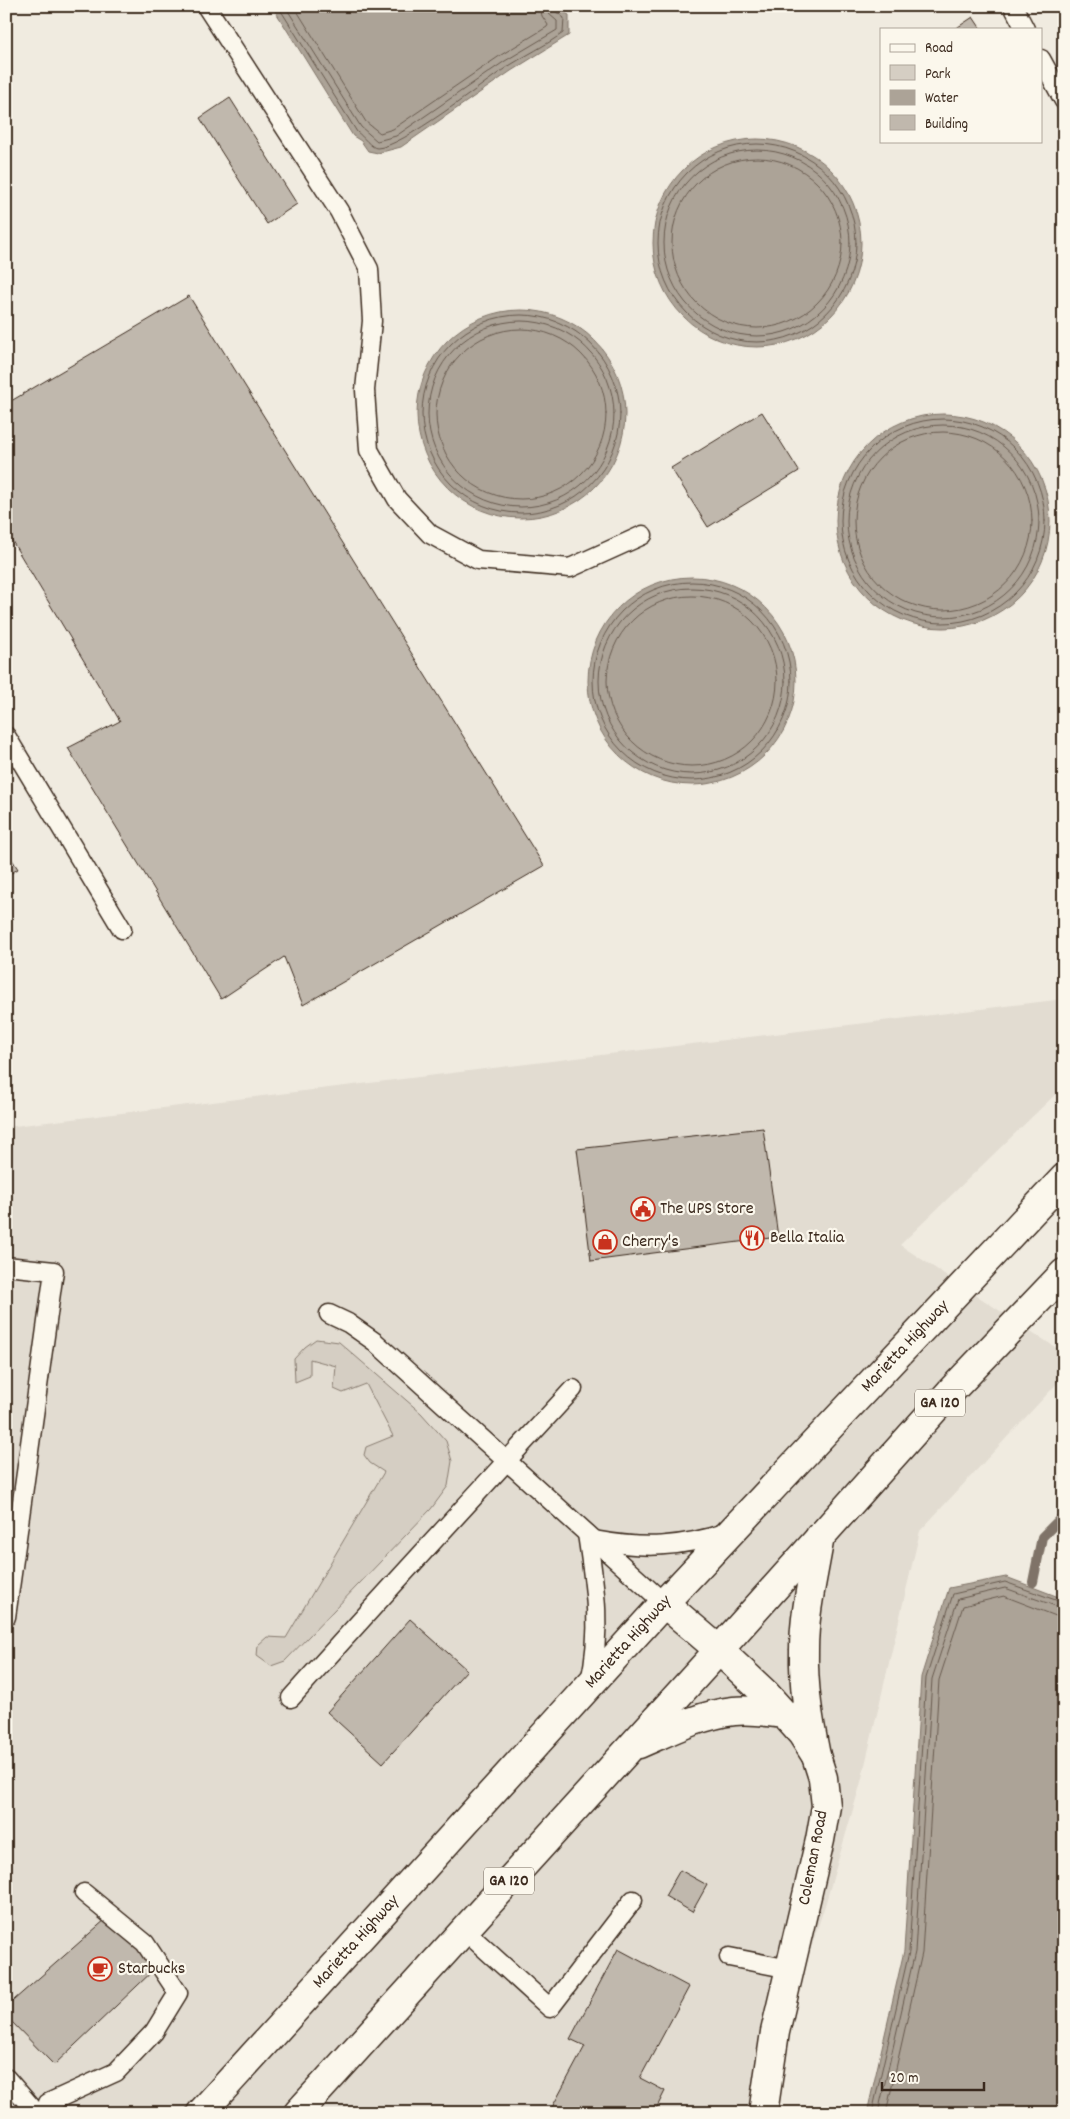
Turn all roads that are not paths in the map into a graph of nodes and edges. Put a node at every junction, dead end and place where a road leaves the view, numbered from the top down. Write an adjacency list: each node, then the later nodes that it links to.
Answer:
1 (206, 6): 6 (lane)
2 (1014, 6): 3 (lane)
3 (1025, 28)
4 (1042, 61): 5 (lane)
5 (1064, 101)
6 (643, 535)
7 (6, 736): 8 (lane)
8 (122, 929)
9 (1064, 1178): 15 (main road, Marietta Highway)
10 (6, 1266): 19 (lane)
11 (1064, 1273): 16 (main road, GA 120)
12 (329, 1314): 14 (lane)
13 (573, 1389): 14 (lane)
14 (507, 1461): 17 (lane); 22 (lane)
15 (731, 1532): 17 (lane); 18 (main road, Marietta Highway)
16 (820, 1536): 20 (main road, GA 120); 25 (main road)
17 (591, 1537): 18 (lane); 21 (lane)
18 (664, 1604): 20 (main road, Coleman Road); 21 (main road, Marietta Highway)
19 (6, 1617)
20 (719, 1650): 23 (main road, Coleman Road); 24 (main road, GA 120)
21 (589, 1685): 32 (main road, Marietta Highway)
22 (291, 1698)
23 (784, 1714): 24 (main road); 25 (main road, Coleman Road)
24 (630, 1747): 28 (main road, GA 120)
25 (816, 1756): 30 (main road, Coleman Road)
26 (84, 1893): 31 (lane)
27 (633, 1900): 28 (lane)
28 (464, 1930): 33 (main road, GA 120)
29 (730, 1957): 30 (lane)
30 (790, 1969): 34 (main road, Coleman Road)
31 (6, 2078)
32 (201, 2113)
33 (298, 2113)
34 (764, 2113)

